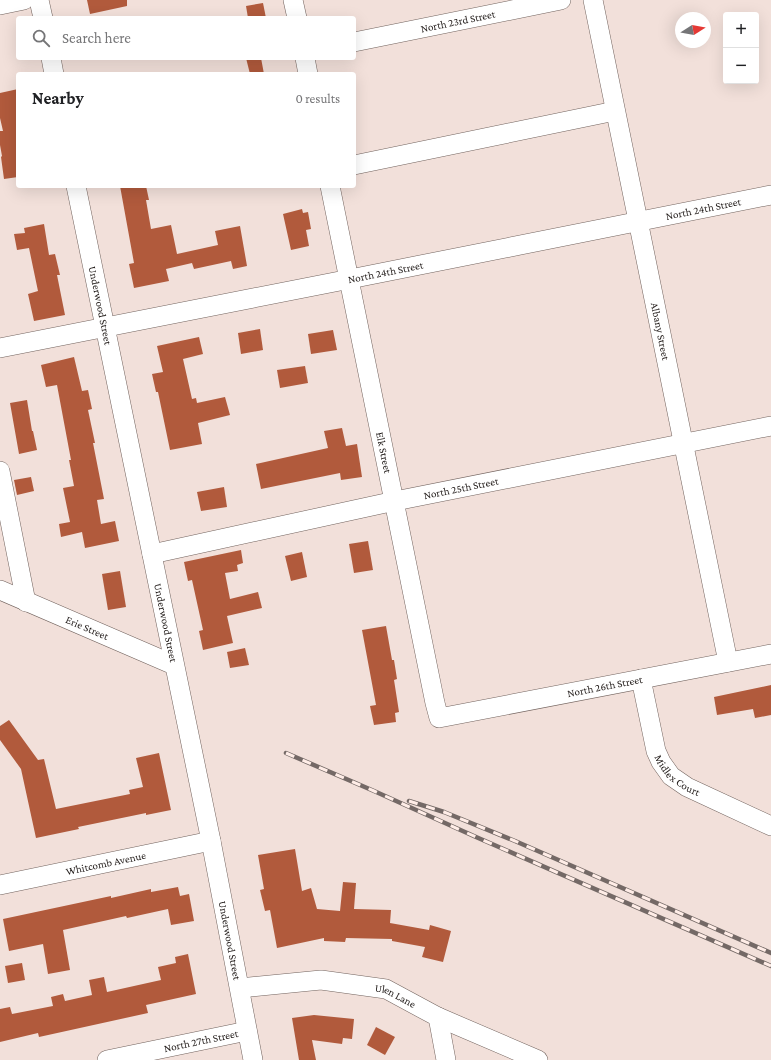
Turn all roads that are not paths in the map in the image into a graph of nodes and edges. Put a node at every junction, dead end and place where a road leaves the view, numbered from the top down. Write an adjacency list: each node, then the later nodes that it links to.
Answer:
1 (24, 0): 6 (street)
2 (39, 0): 7 (street)
3 (293, 0): 8 (street)
4 (561, 0): 9 (street, North 23rd Street)
5 (593, 0): 14 (street, Albany Street)
6 (0, 5)
7 (43, 16)
8 (297, 16)
9 (356, 42)
10 (51, 60): 12 (street)
11 (305, 60): 13 (street)
12 (54, 72)
13 (308, 72)
14 (615, 112): 15 (street); 19 (street, Albany Street)
15 (356, 165)
16 (76, 188): 21 (street, Underwood Street)
17 (330, 188): 20 (street, Elk Street)
18 (771, 195): 19 (street, North 24th Street)
19 (639, 222): 20 (street, North 24th Street); 24 (street, Albany Street)
20 (350, 279): 21 (street, North 24th Street); 26 (street, Elk Street)
21 (105, 327): 22 (street, North 24th Street); 27 (street, Underwood Street)
22 (0, 348)
23 (771, 426): 24 (street, North 25th Street)
24 (683, 444): 26 (street, North 25th Street); 31 (street, Albany Street)
25 (0, 471): 29 (street)
26 (395, 501): 27 (street, North 25th Street); 34 (street, Elk Street)
27 (152, 554): 32 (street, Underwood Street)
28 (0, 590): 29 (street, Erie Street)
29 (26, 602): 32 (street, Erie Street)
30 (771, 654): 31 (street, North 26th Street)
31 (728, 662): 33 (street, North 26th Street)
32 (174, 665): 36 (street, Underwood Street)
33 (641, 679): 34 (street, North 26th Street); 35 (street, Midlex Court)
34 (439, 718)
35 (771, 826)
36 (211, 841): 37 (street, Whitcomb Avenue); 38 (street, Underwood Street)
37 (1, 879)
38 (240, 988): 39 (street, Ulen Lane); 40 (street, Underwood Street)
39 (438, 1017): 43 (street); 44 (street, Ulen Lane)
40 (247, 1031): 41 (street, North 27th Street); 42 (street, Underwood Street)
41 (107, 1060)
42 (253, 1060)
43 (446, 1060)
44 (538, 1060)

